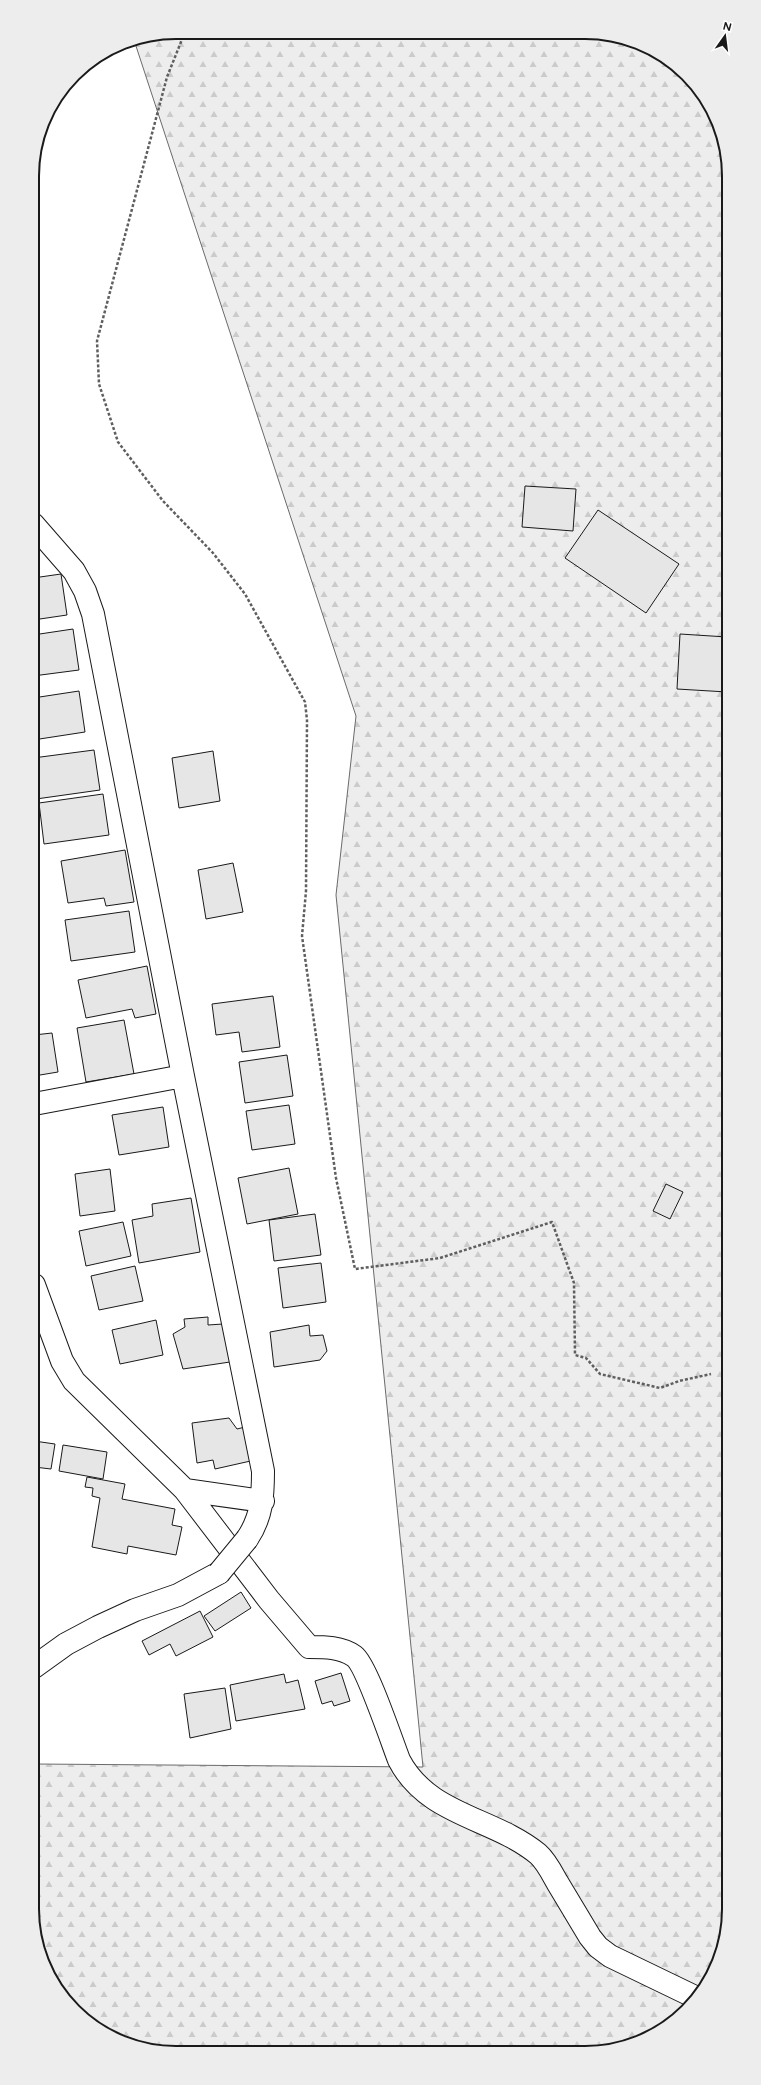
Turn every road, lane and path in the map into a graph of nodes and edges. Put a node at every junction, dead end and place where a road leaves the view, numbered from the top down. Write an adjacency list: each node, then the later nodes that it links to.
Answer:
1 (182, 39): 6 (path)
2 (39, 531): 3 (street)
3 (182, 1076): 4 (street); 8 (street)
4 (39, 1103)
5 (39, 1299): 7 (street)
6 (711, 1374)
7 (185, 1490): 8 (street); 10 (street)
8 (263, 1501): 9 (street, bridge)
9 (39, 1663)
10 (691, 1995)

